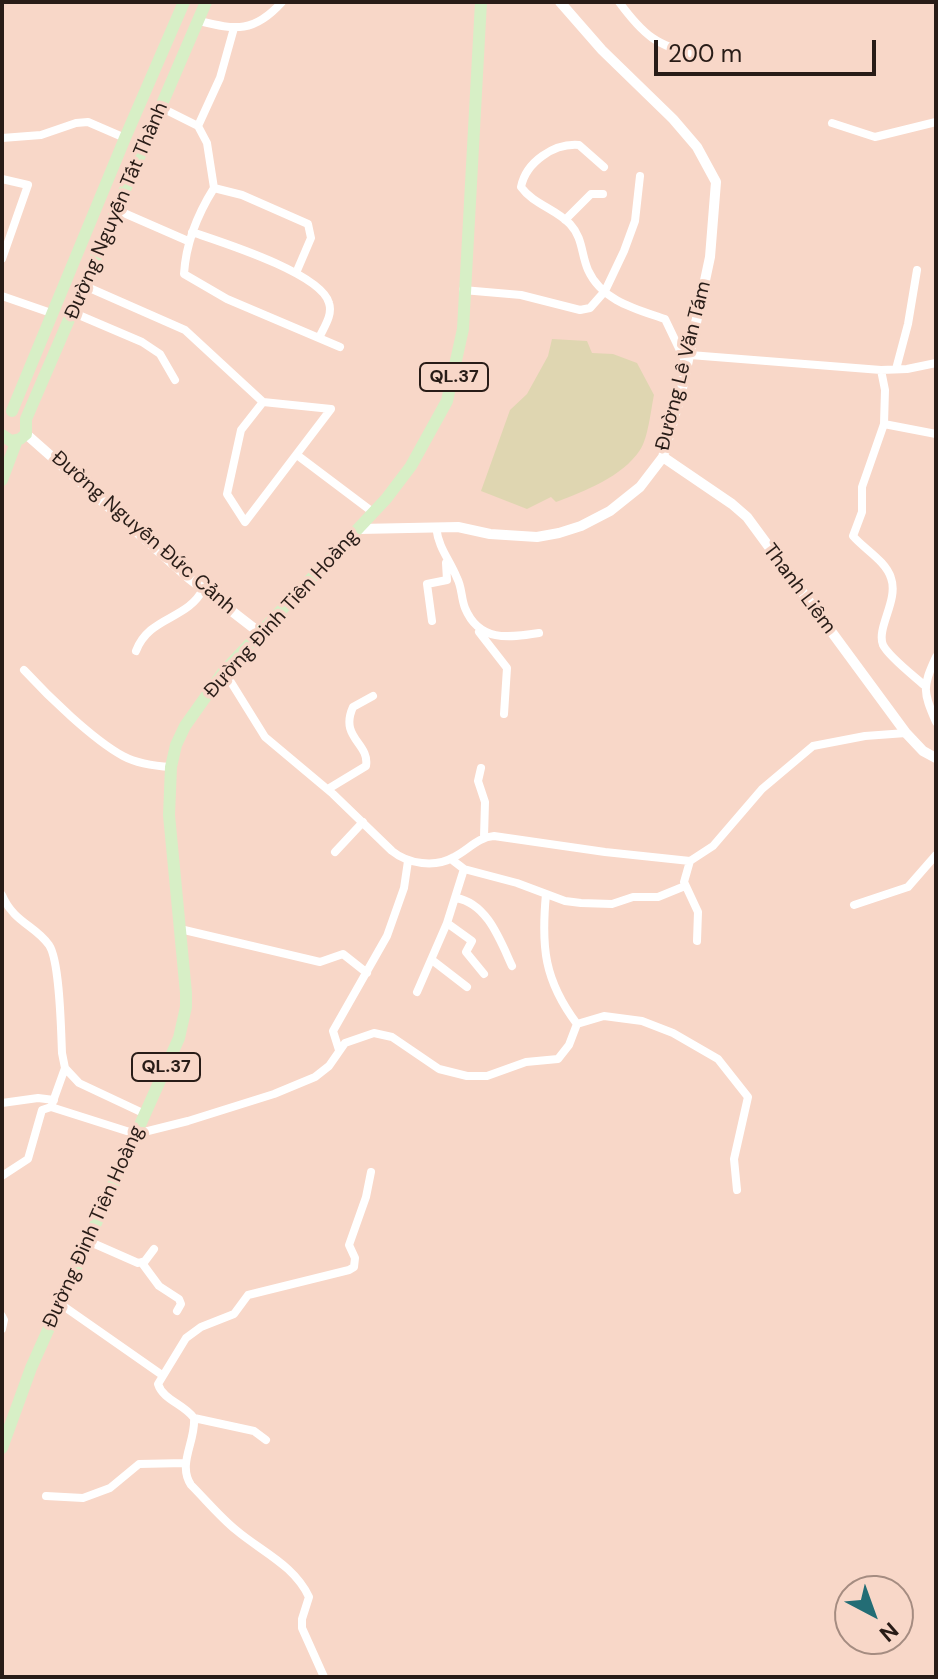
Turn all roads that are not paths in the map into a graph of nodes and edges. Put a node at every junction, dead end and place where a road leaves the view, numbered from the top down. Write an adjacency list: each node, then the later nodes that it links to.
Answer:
1 (206, 2): 7 (main road, Đường Nguyễn Tất Thành)
2 (282, 2): 8 (street)
3 (481, 2): 30 (main road, Đường Đinh Tiên Hoàng / QL.37)
4 (619, 2): 9 (street)
5 (567, 4): 37 (street, Đường Lê Văn Tám)
6 (182, 8): 7 (main road); 15 (main road, Đường Nguyễn Tất Thành)
7 (199, 21): 8 (street); 10 (main road, Đường Nguyễn Tất Thành)
8 (234, 28): 13 (street)
9 (697, 56)
10 (160, 107): 13 (street); 16 (main road, Đường Nguyễn Tất Thành)
11 (936, 122): 12 (street)
12 (832, 123)
13 (198, 126): 20 (street)
14 (2, 138): 15 (street)
15 (125, 138): 16 (main road); 34 (main road, Đường Nguyễn Tất Thành)
16 (144, 146): 22 (main road, Đường Nguyễn Tất Thành)
17 (604, 167): 23 (street)
18 (640, 176): 31 (street)
19 (2, 179): 26 (street)
20 (214, 188): 24 (street); 28 (street)
21 (603, 194): 23 (street)
22 (117, 210): 25 (street); 29 (main road, Đường Nguyễn Tất Thành)
23 (565, 220): 31 (street)
24 (192, 232): 25 (street); 28 (street)
25 (188, 241): 35 (street)
26 (2, 259)
27 (917, 270): 39 (street)
28 (296, 273): 35 (street)
29 (85, 286): 33 (main road, Đường Nguyễn Tất Thành); 42 (street)
30 (463, 290): 31 (street); 52 (main road, Đường Đinh Tiên Hoàng / QL.37)
31 (605, 291): 37 (street)
32 (2, 296): 34 (street)
33 (74, 313): 41 (street); 44 (main road, Đường Nguyễn Tất Thành)
34 (54, 314): 43 (main road, Đường Nguyễn Tất Thành)
35 (319, 338): 36 (street)
36 (340, 347)
37 (689, 360): 40 (street); 49 (street, Đường Lê Văn Tám)
38 (936, 363): 39 (street)
39 (896, 369): 40 (street)
40 (881, 370): 45 (street)
41 (175, 380)
42 (263, 402): 50 (street); 50 (street)
43 (7, 414): 44 (main road)
44 (26, 419): 48 (main road)
45 (884, 424): 46 (street); 65 (street)
46 (936, 434)
47 (2, 435): 48 (main road)
48 (22, 437): 51 (main road); 56 (street, Đường Nguyễn Đức Cảnh)
49 (663, 457): 53 (street, Đường Lê Văn Tám); 69 (street, Thanh Liêm)
50 (301, 458): 52 (street)
51 (2, 480)
52 (374, 513): 54 (main road, Đường Đinh Tiên Hoàng / QL.37)
53 (436, 527): 54 (street, Đường Lê Văn Tám); 55 (street)
54 (359, 529): 59 (main road, Đường Đinh Tiên Hoàng / QL.37)
55 (445, 558): 57 (street); 58 (street)
56 (203, 589): 59 (street, Đường Nguyễn Đức Cảnh); 61 (street)
57 (432, 621)
58 (475, 624): 60 (street); 67 (street)
59 (260, 633): 64 (main road, Đường Đinh Tiên Hoàng / QL.37)
60 (539, 633)
61 (136, 651)
62 (936, 657): 65 (street)
63 (24, 670): 71 (street)
64 (224, 671): 71 (main road, Đường Đinh Tiên Hoàng / QL.37); 73 (street)
65 (924, 685): 68 (street)
66 (373, 696): 73 (street)
67 (504, 714)
68 (936, 722)
69 (906, 733): 70 (street, Thanh Liêm); 80 (street)
70 (936, 758)
71 (171, 767): 88 (main road, Đường Đinh Tiên Hoàng / QL.37)
72 (481, 768): 75 (street)
73 (328, 789): 74 (street)
74 (363, 822): 76 (street); 79 (street)
75 (484, 837): 78 (street); 80 (street)
76 (335, 852)
77 (936, 855): 86 (street)
78 (451, 859): 79 (street); 81 (street)
79 (408, 861): 92 (street)
80 (690, 861): 82 (street)
81 (464, 869): 83 (street); 85 (street)
82 (685, 886): 83 (street); 89 (street)
83 (546, 894): 96 (street)
84 (2, 895): 98 (street)
85 (456, 898): 87 (street); 91 (street)
86 (854, 905)
87 (447, 923): 90 (street); 93 (street)
88 (180, 929): 92 (street); 101 (main road, Đường Đinh Tiên Hoàng / QL.37)
89 (697, 941)
90 (432, 960): 94 (street); 95 (street)
91 (512, 966)
92 (367, 973): 97 (street)
93 (484, 974)
94 (467, 987)
95 (417, 992)
96 (577, 1024): 97 (street); 105 (street)
97 (339, 1050): 102 (street)
98 (65, 1068): 100 (street); 101 (street)
99 (2, 1103): 100 (street)
100 (52, 1104): 102 (street); 104 (street)
101 (145, 1114): 102 (main road, Đường Đinh Tiên Hoàng / QL.37)
102 (136, 1134): 106 (main road, Đường Đinh Tiên Hoàng / QL.37)
103 (371, 1172): 113 (street)
104 (2, 1176)
105 (737, 1190)
106 (88, 1241): 108 (street); 109 (main road, Đường Đinh Tiên Hoàng / QL.37)
107 (154, 1249): 108 (street)
108 (142, 1263): 110 (street)
109 (59, 1303): 113 (street); 116 (main road, Đường Đinh Tiên Hoàng / QL.37)
110 (177, 1311)
111 (2, 1316): 112 (street)
112 (2, 1329)
113 (162, 1375): 114 (street)
114 (194, 1418): 115 (street); 117 (street)
115 (266, 1440)
116 (2, 1448)
117 (185, 1463): 118 (street); 119 (street)
118 (46, 1496)
119 (324, 1677)

